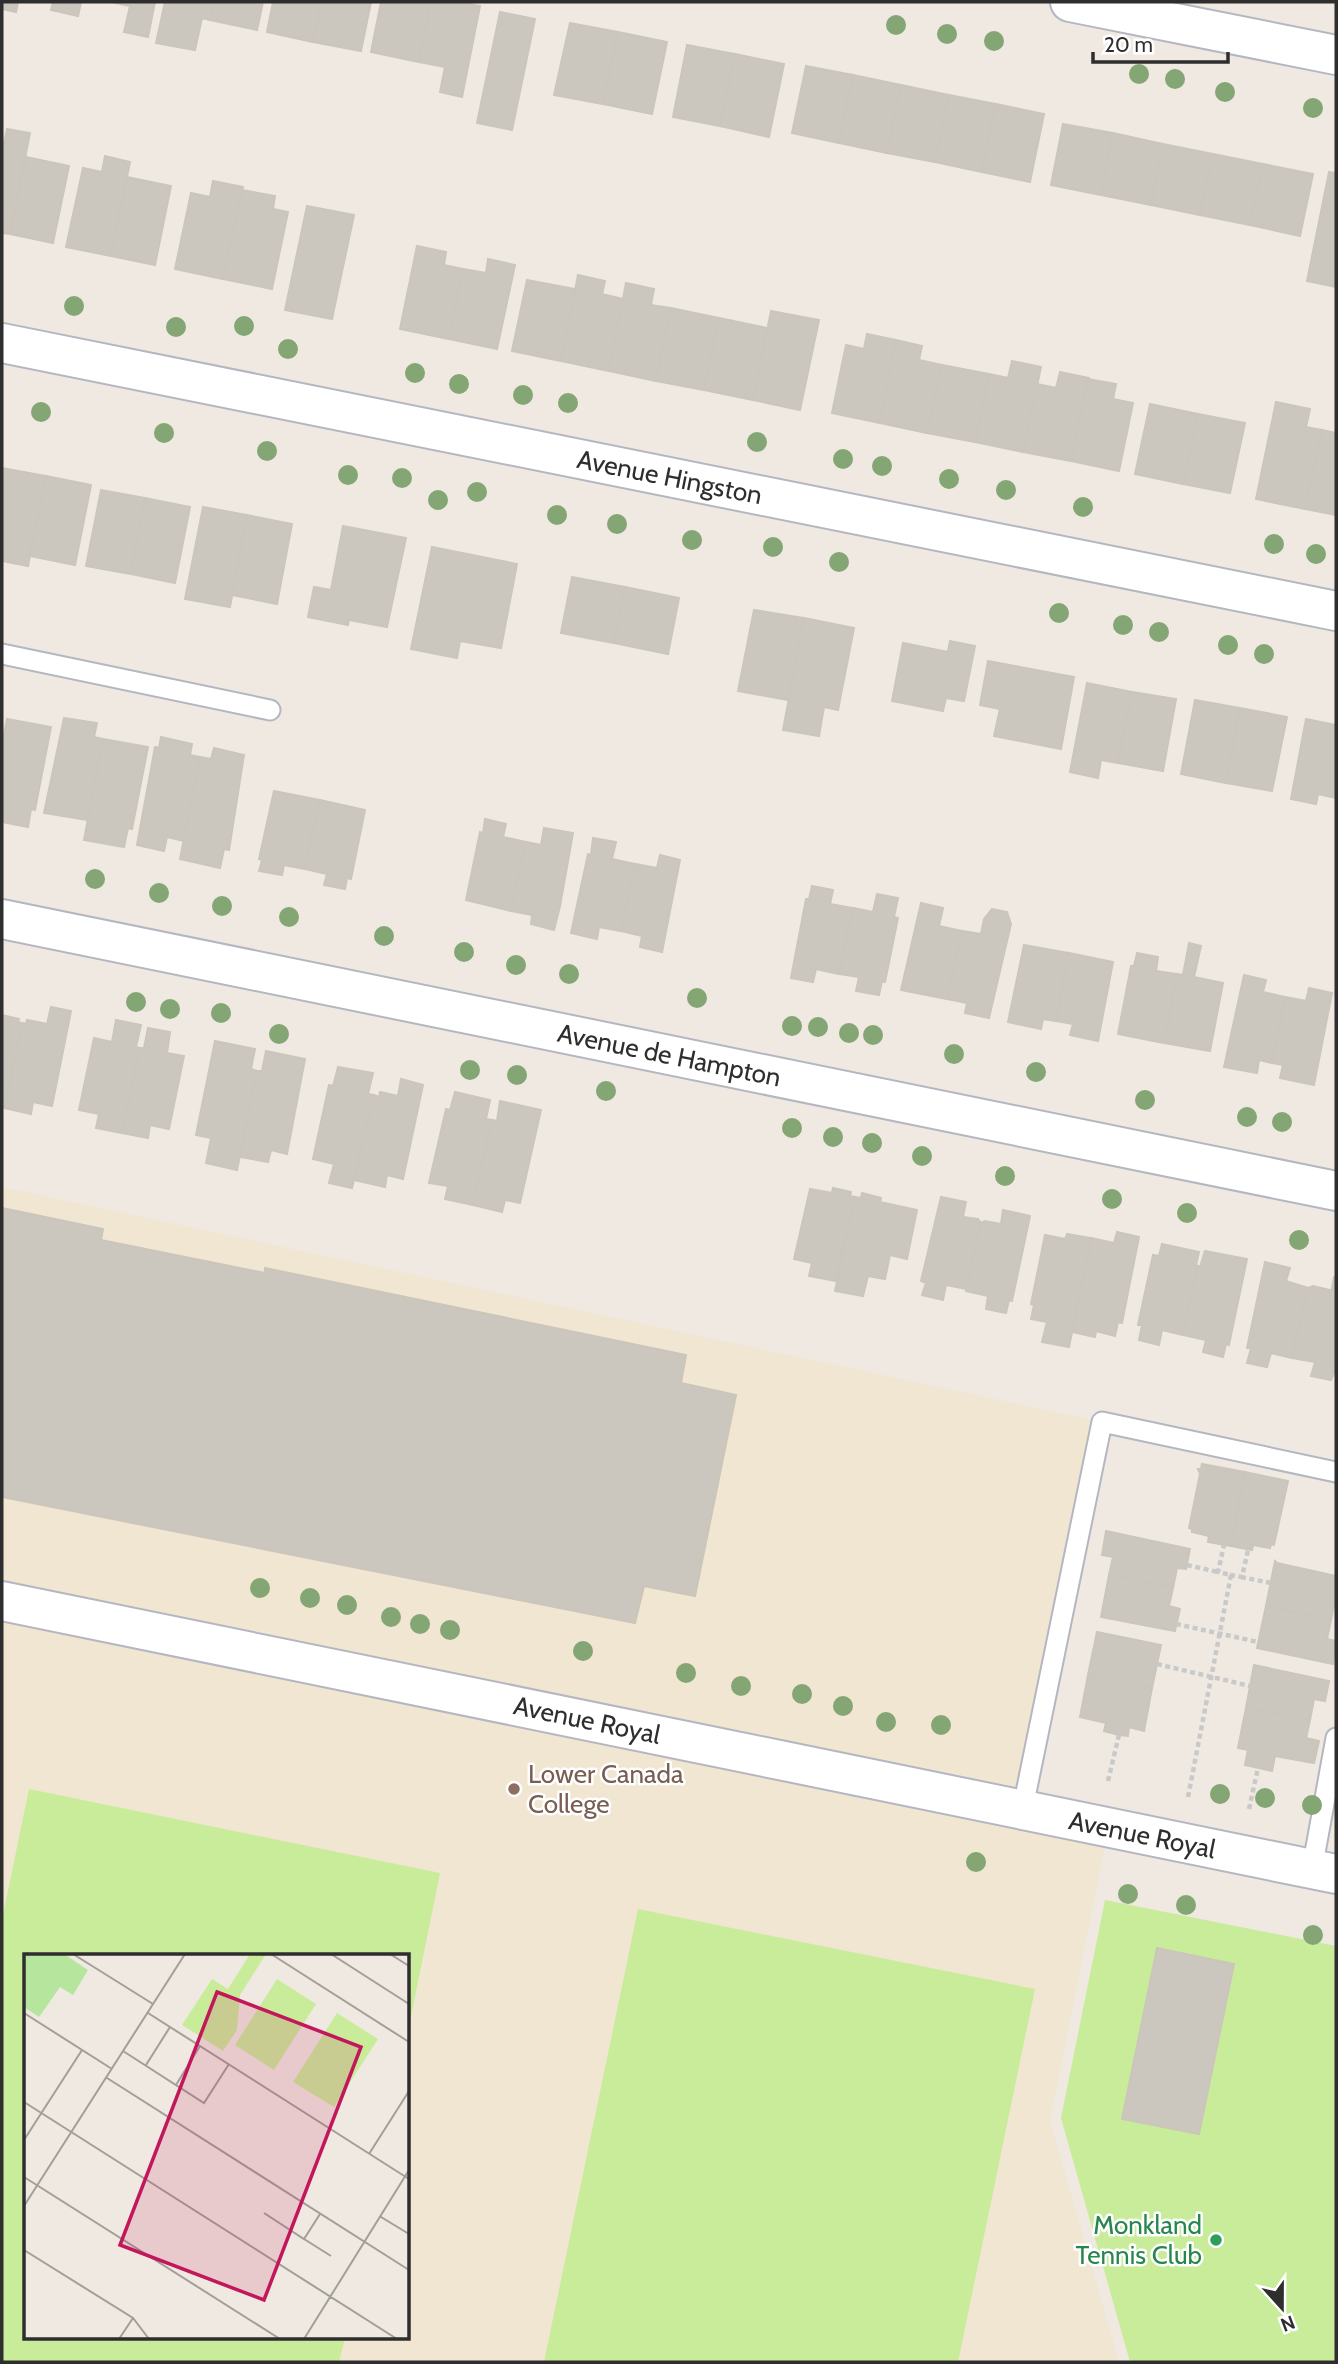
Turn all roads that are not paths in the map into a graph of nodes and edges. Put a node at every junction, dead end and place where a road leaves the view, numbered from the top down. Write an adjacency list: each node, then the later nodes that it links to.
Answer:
1 (1070, 2): 2 (street)
2 (1336, 55)
3 (2, 343): 4 (street, Avenue Hingston)
4 (1336, 611)
5 (2, 654): 6 (lane)
6 (270, 710)
7 (2, 919): 8 (street, Avenue de Hampton)
8 (1336, 1191)
9 (1336, 1472): 12 (lane)
10 (2, 1601): 12 (street, Avenue Royal)
11 (1336, 1738): 13 (lane)
12 (1022, 1812): 13 (street, Avenue Royal)
13 (1324, 1871)

